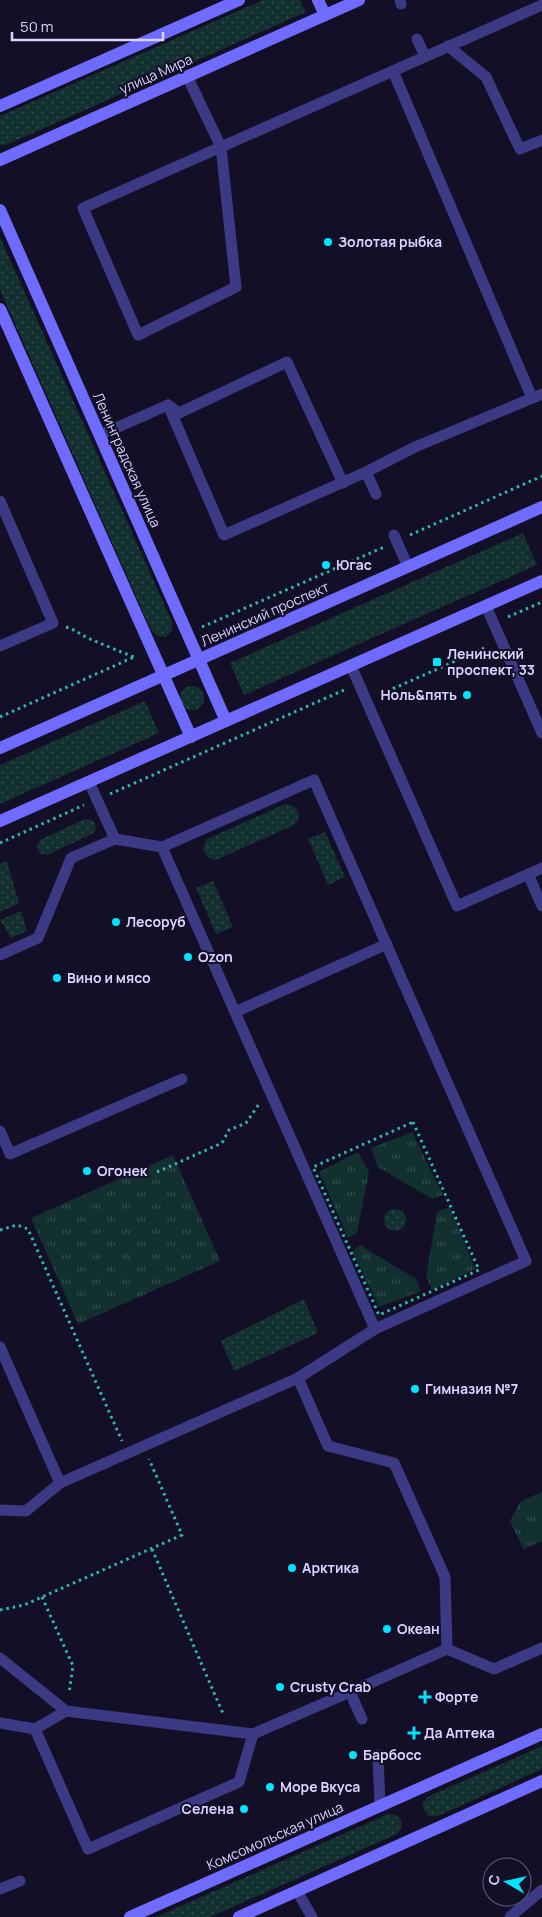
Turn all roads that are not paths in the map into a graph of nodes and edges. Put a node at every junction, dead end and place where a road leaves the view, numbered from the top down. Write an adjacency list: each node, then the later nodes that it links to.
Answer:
1 (238, 0): 4 (street)
2 (318, 0): 6 (street)
3 (359, 0): 6 (street, улица Мира)
4 (224, 3): 12 (street)
5 (542, 5): 8 (lane)
6 (325, 15): 11 (street, улица Мира)
7 (417, 39): 9 (lane)
8 (448, 46): 9 (lane); 13 (lane)
9 (425, 56): 10 (lane)
10 (393, 71): 14 (lane); 18 (lane)
11 (187, 76): 14 (lane); 15 (street, улица Мира)
12 (0, 106)
13 (542, 140)
14 (221, 147): 14 (lane)
15 (0, 160)
16 (0, 210): 20 (street, Ленинградская улица)
17 (0, 309): 33 (street)
18 (537, 396): 21 (lane)
19 (168, 405): 20 (lane); 22 (lane); 22 (lane)
20 (100, 435): 31 (street, Ленинградская улица)
21 (366, 472): 22 (lane); 23 (lane)
22 (343, 483)
23 (376, 494)
24 (0, 501): 30 (lane)
25 (542, 507): 27 (street, Ленинский проспект)
26 (395, 538): 27 (lane)
27 (408, 566): 31 (street, Ленинский проспект)
28 (542, 581): 29 (street)
29 (486, 606): 32 (street); 35 (lane)
30 (0, 646)
31 (199, 660): 33 (street, Ленинский проспект); 34 (street, Ленинградская улица)
32 (351, 666): 34 (street); 43 (lane)
33 (164, 675): 36 (street); 37 (street, Ленинский проспект)
34 (226, 721): 36 (street)
35 (542, 733)
36 (191, 736): 38 (street)
37 (0, 748)
38 (89, 782): 39 (street); 40 (lane)
39 (0, 821)
40 (114, 839): 41 (lane); 46 (lane)
41 (162, 847): 45 (lane); 47 (lane)
42 (542, 868): 43 (lane)
43 (528, 874): 44 (lane)
44 (542, 906)
45 (387, 944): 47 (lane); 50 (lane)
46 (0, 955)
47 (235, 1012): 50 (lane)
48 (182, 1078): 49 (lane)
49 (0, 1131)
50 (374, 1328): 52 (lane)
51 (0, 1347): 53 (lane)
52 (298, 1378): 53 (lane); 56 (lane)
53 (60, 1483): 54 (lane)
54 (0, 1510)
55 (542, 1648): 56 (lane)
56 (447, 1649): 58 (lane)
57 (0, 1658): 59 (lane)
58 (350, 1692): 60 (lane); 63 (lane)
59 (66, 1711): 62 (lane); 63 (lane)
60 (362, 1718)
61 (0, 1723): 62 (lane)
62 (35, 1729): 63 (lane)
63 (253, 1734)
64 (542, 1734): 67 (street, Комсомольская улица)
65 (378, 1755): 67 (lane)
66 (542, 1781): 71 (street)
67 (380, 1806): 72 (street, Комсомольская улица)
68 (20, 1881): 69 (lane)
69 (0, 1890)
70 (542, 1890): 75 (lane)
71 (297, 1891): 73 (street); 74 (lane)
72 (130, 1917)
73 (239, 1917)
74 (312, 1917)
75 (510, 1917)

